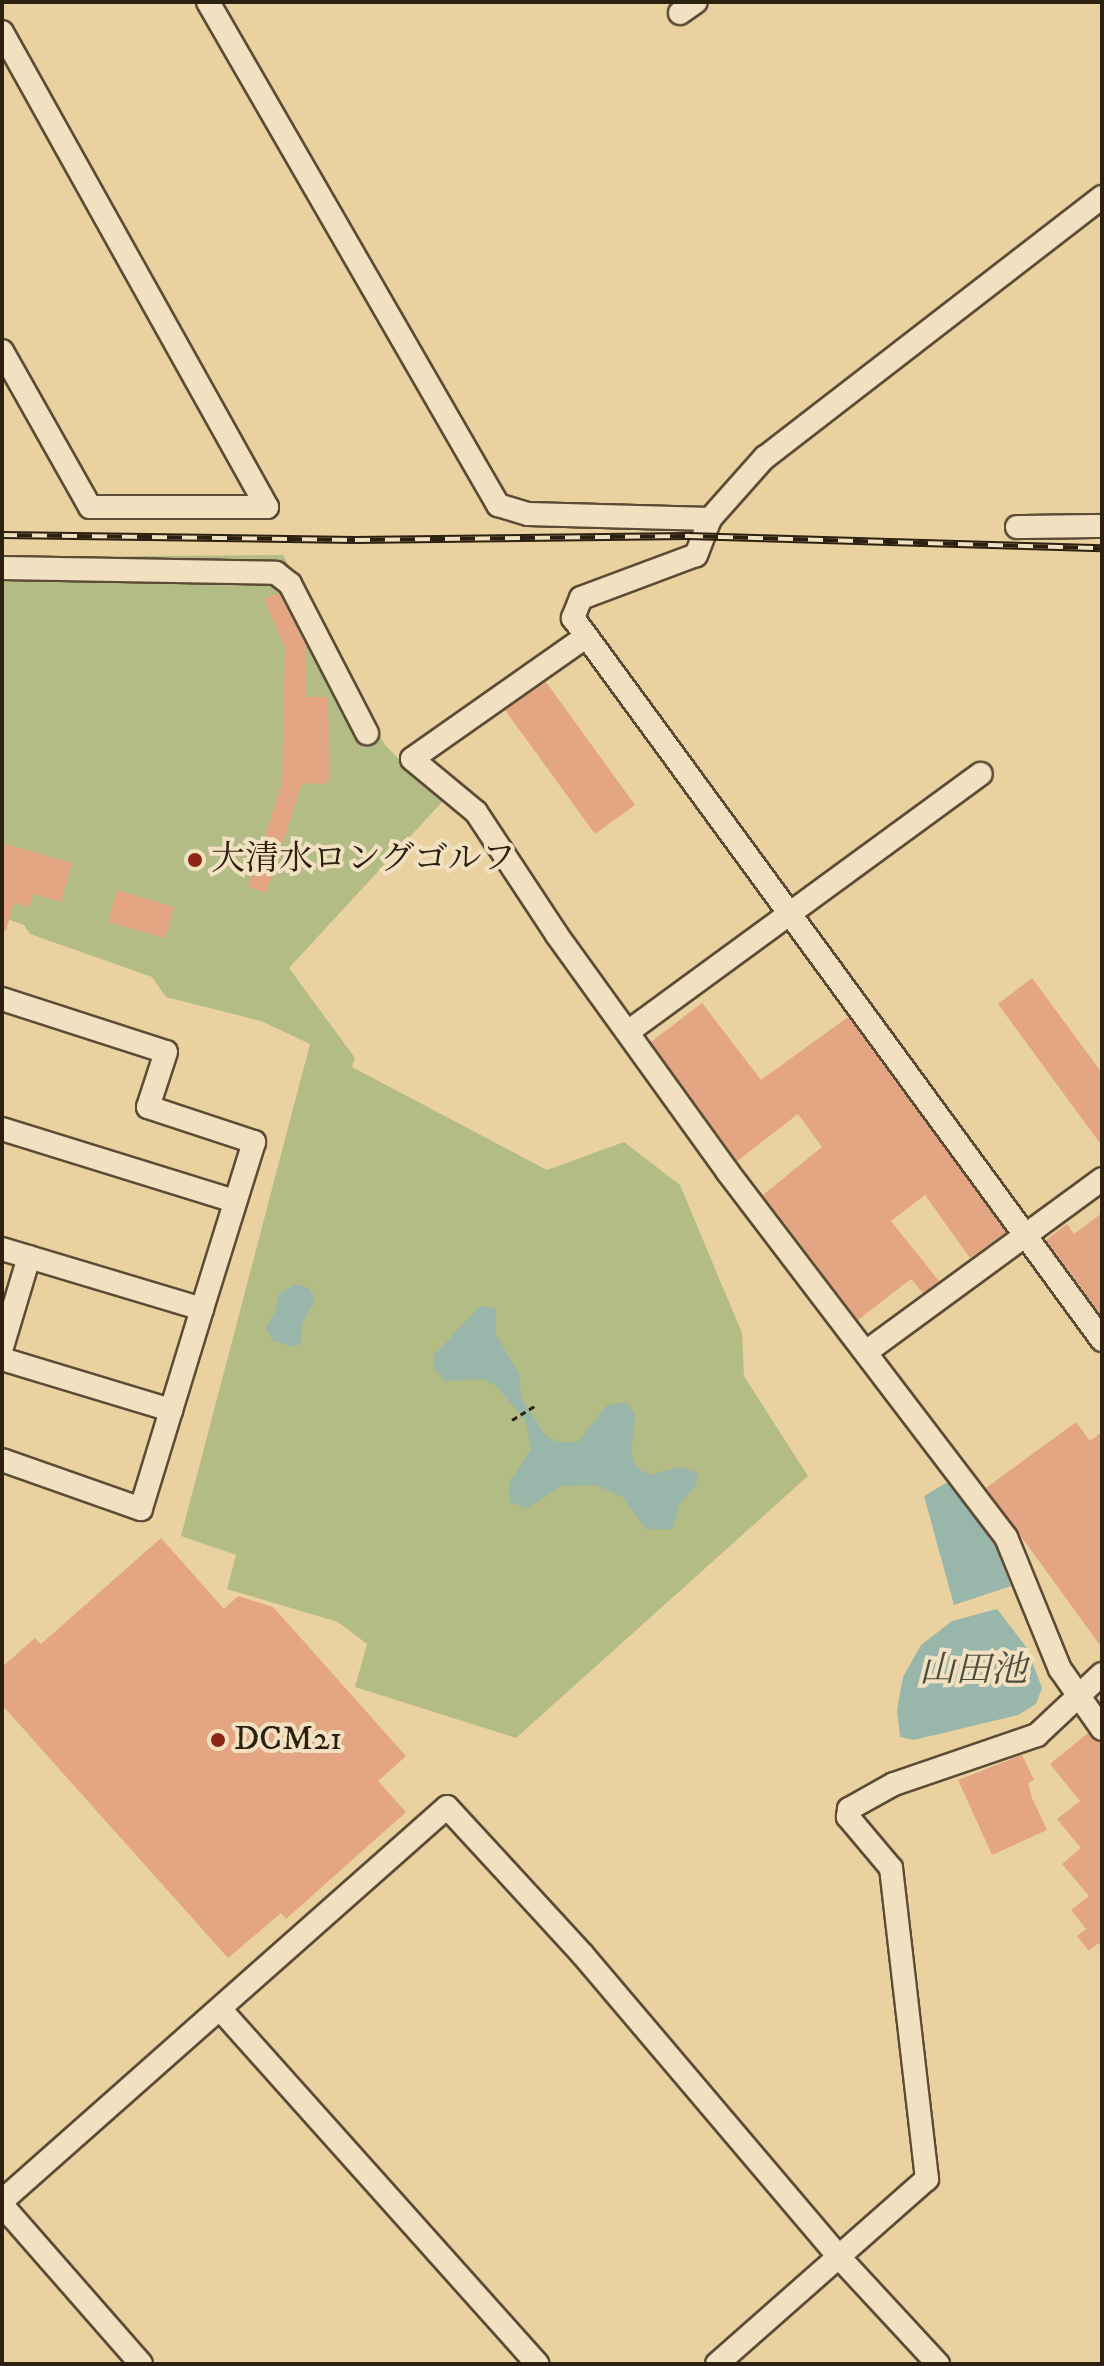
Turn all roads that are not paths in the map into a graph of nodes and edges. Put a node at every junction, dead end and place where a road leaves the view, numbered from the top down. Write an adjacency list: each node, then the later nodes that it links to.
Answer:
1 (208, 2): 5 (street)
2 (2, 32): 4 (street)
3 (1102, 197): 5 (street)
4 (2, 351)
5 (710, 519): 9 (street)
6 (1102, 526): 7 (street)
7 (1017, 527)
8 (2, 568): 10 (street)
9 (584, 638): 12 (street); 14 (street)
10 (367, 733)
11 (981, 774): 12 (street)
12 (788, 916): 14 (street); 18 (street)
13 (2, 999): 17 (street)
14 (628, 1032): 24 (street)
15 (2, 1129): 17 (street)
16 (1102, 1179): 18 (street)
17 (235, 1201): 21 (street)
18 (1025, 1235): 22 (street); 24 (street)
19 (2, 1249): 20 (street)
20 (29, 1257): 21 (street); 23 (street)
21 (202, 1309): 26 (street)
22 (1102, 1340)
23 (2, 1347)
24 (866, 1352): 29 (street)
25 (2, 1359): 26 (street)
26 (171, 1410): 27 (street)
27 (2, 1460)
28 (1102, 1674): 29 (street)
29 (1074, 1695): 30 (street); 33 (street)
30 (1102, 1729)
31 (221, 2010): 32 (street); 33 (street); 35 (street)
32 (2, 2203): 34 (street)
33 (839, 2257): 36 (street); 37 (street)
34 (141, 2364)
35 (537, 2364)
36 (717, 2364)
37 (938, 2364)

